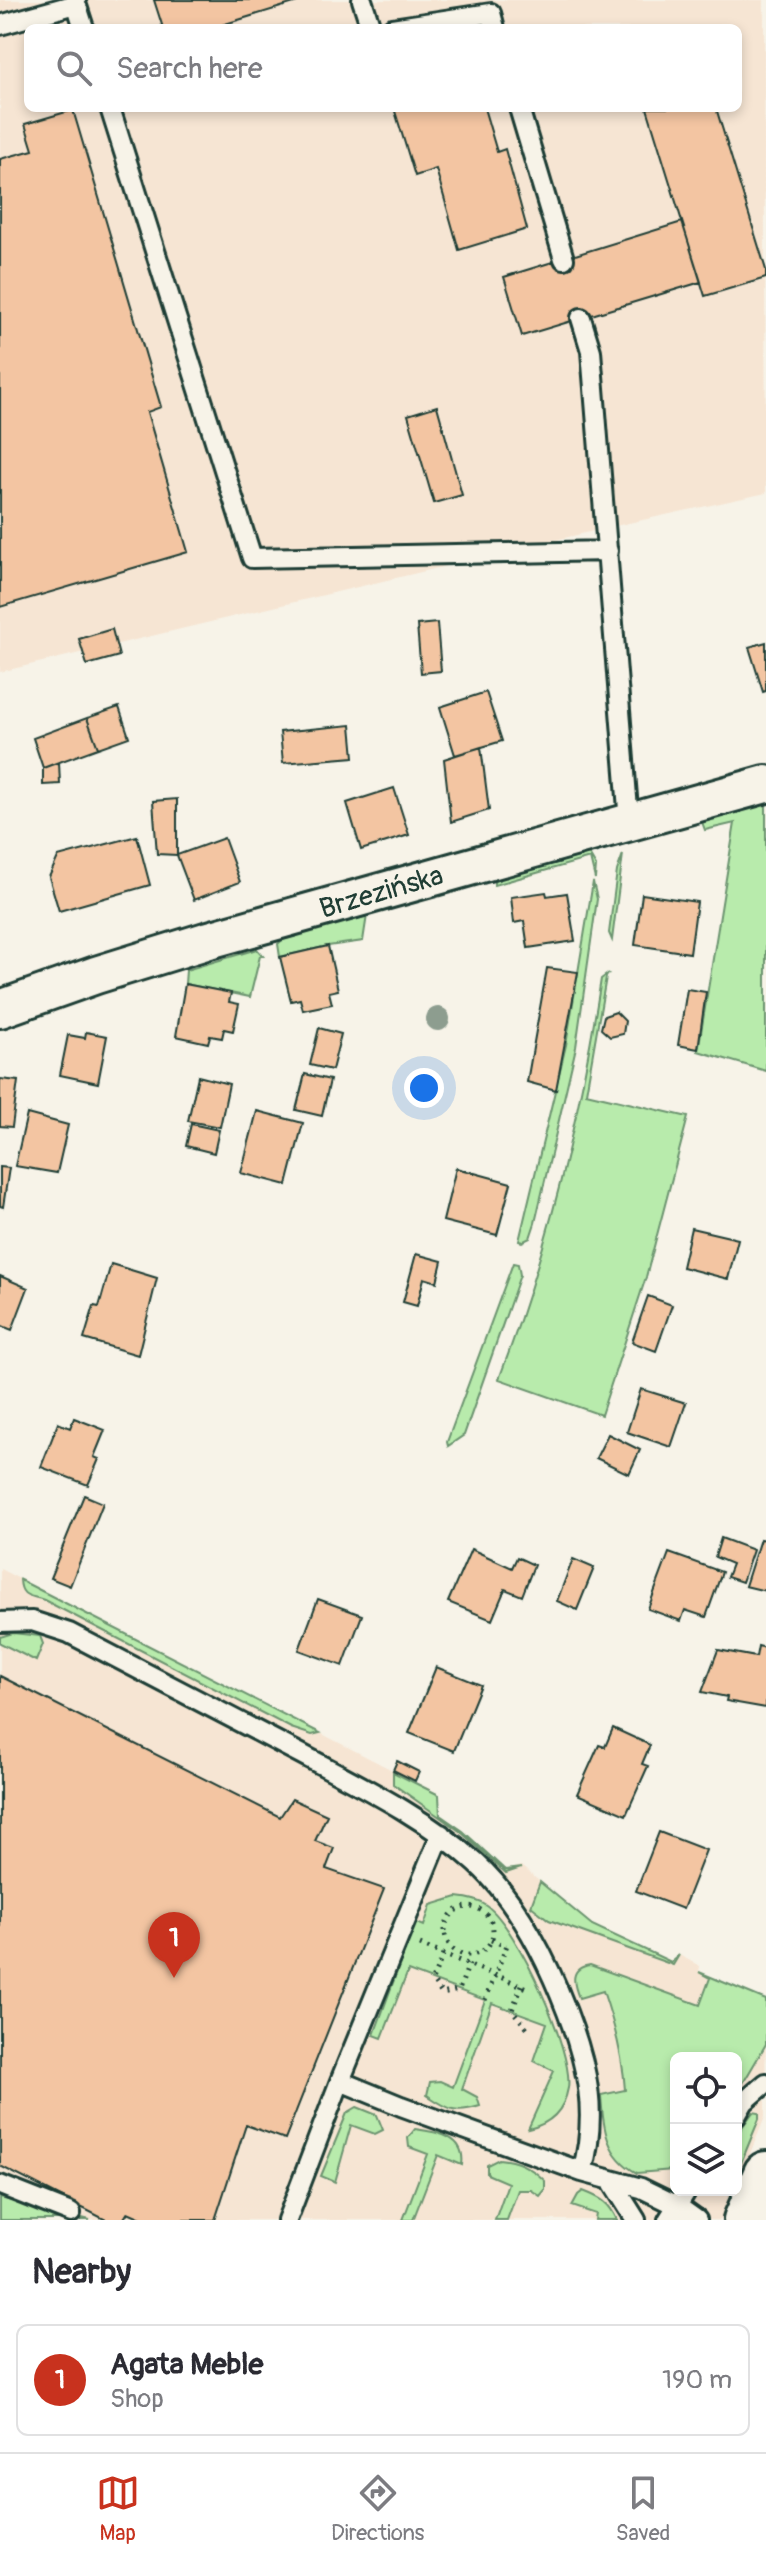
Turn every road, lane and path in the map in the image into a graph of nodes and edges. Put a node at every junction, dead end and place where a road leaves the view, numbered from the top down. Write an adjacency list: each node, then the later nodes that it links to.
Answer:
1 (362, 0): 4 (lane)
2 (76, 2): 3 (lane); 7 (lane)
3 (83, 24)
4 (370, 24)
5 (418, 24): 6 (lane)
6 (494, 24)
7 (0, 25)
8 (111, 112): 12 (lane)
9 (520, 112): 10 (lane)
10 (564, 259)
11 (581, 318): 12 (lane)
12 (608, 551): 14 (lane)
13 (766, 784): 14 (street, Brzezińska)
14 (629, 822): 15 (street, Brzezińska)
15 (0, 1009)
16 (0, 1622): 17 (lane)
17 (441, 1834): 18 (lane); 19 (lane)
18 (518, 1916): 21 (path); 27 (lane)
19 (398, 1936): 22 (path); 30 (lane)
20 (491, 1940): 21 (path); 23 (path); 23 (path)
21 (506, 1946): 25 (path)
22 (443, 1954): 23 (path); 24 (path)
23 (459, 1957): 24 (path)
24 (469, 1964): 25 (path)
25 (495, 1975): 26 (path); 28 (path)
26 (522, 1985): 27 (path); 29 (path)
27 (562, 1999): 33 (lane)
28 (485, 2000)
29 (527, 2028)
30 (340, 2081): 33 (lane); 39 (lane)
31 (766, 2083): 32 (lane)
32 (742, 2106)
33 (582, 2172): 35 (lane)
34 (766, 2174): 42 (main road)
35 (612, 2182): 37 (lane); 40 (lane)
36 (0, 2185): 38 (lane)
37 (677, 2205): 41 (lane)
38 (71, 2213)
39 (287, 2220)
40 (636, 2220)
41 (697, 2220)
42 (746, 2220)

